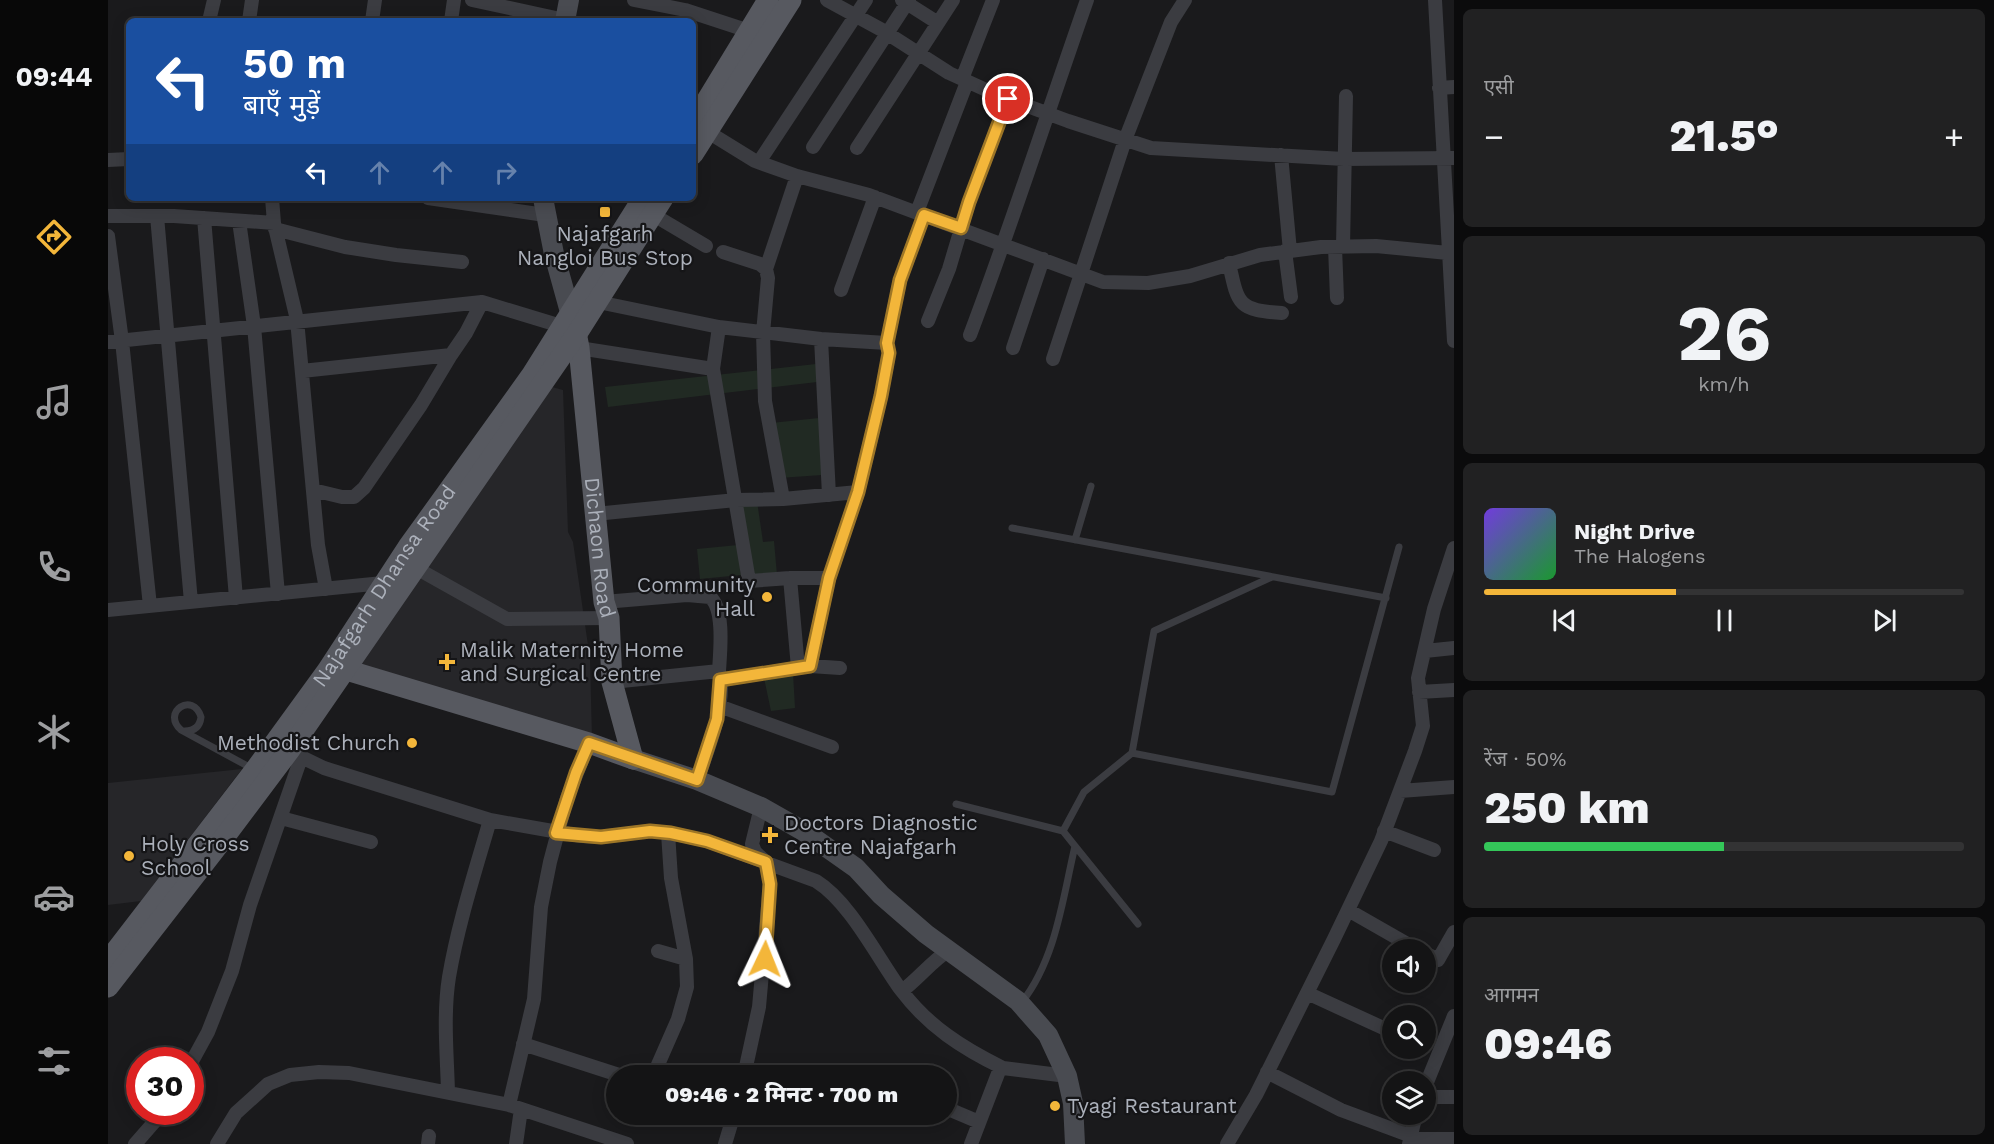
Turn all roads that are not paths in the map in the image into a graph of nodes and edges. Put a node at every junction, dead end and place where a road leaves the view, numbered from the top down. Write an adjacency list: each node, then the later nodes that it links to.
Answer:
1 (214, 0): 20 (street)
2 (252, 0): 21 (street)
3 (375, 0): 22 (street)
4 (454, 0): 23 (street)
5 (472, 0): 24 (street)
6 (568, 0): 25 (main road)
7 (634, 0): 18 (street)
8 (768, 0): 28 (main road)
9 (791, 0): 37 (main road)
10 (827, 0): 19 (street)
11 (866, 0): 19 (street)
12 (953, 0): 27 (street)
13 (993, 0): 31 (street)
14 (1087, 0): 36 (street)
15 (1185, 0): 38 (street)
16 (1435, 0): 33 (street)
17 (906, 1): 27 (street); 29 (street)
18 (670, 3): 26 (street); 28 (street)
19 (856, 16): 29 (street); 47 (street)
20 (210, 18)
21 (249, 18)
22 (372, 18)
23 (451, 18)
24 (552, 18)
25 (565, 18)
26 (668, 18)
27 (938, 23): 30 (street)
28 (749, 31): 37 (main road)
29 (887, 33): 30 (street); 40 (street)
30 (918, 53): 31 (street); 41 (street)
31 (965, 81): 35 (street); 54 (street)
32 (1454, 87): 33 (street)
33 (1439, 88): 43 (street)
34 (1346, 96): 45 (street)
35 (1008, 99): 36 (street); 61 (street)
36 (1047, 114): 38 (street); 63 (street)
37 (700, 127): 39 (main road); 47 (street)
38 (1125, 140): 42 (street); 73 (street)
39 (696, 142)
40 (813, 147)
41 (857, 148)
42 (1281, 155): 45 (street); 66 (street)
43 (1448, 158): 45 (street); 58 (street)
44 (126, 159): 46 (street)
45 (1344, 159): 65 (street)
46 (108, 160)
47 (759, 162): 48 (street)
48 (797, 176): 49 (street); 72 (street)
49 (875, 197): 54 (street); 75 (street)
50 (273, 201): 60 (street)
51 (472, 201): 52 (street)
52 (544, 206): 85 (main road, Dichaon Road)
53 (650, 211): 64 (street); 79 (main road); 85 (main road, Najafgarh Dhansa Road)
54 (921, 213): 61 (street); 94 (street)
55 (108, 216): 56 (street)
56 (157, 216): 57 (street); 90 (street)
57 (204, 218): 59 (street); 86 (street)
58 (1450, 219): 68 (street)
59 (239, 221): 60 (street); 83 (street)
60 (275, 226): 70 (street); 81 (street)
61 (961, 228): 63 (street); 82 (street)
62 (108, 236): 93 (street)
63 (1004, 244): 69 (street); 89 (street)
64 (706, 246)
65 (1339, 247): 66 (street); 68 (street); 77 (street)
66 (1287, 251): 71 (street); 76 (street)
67 (723, 252): 72 (street)
68 (1448, 253): 74 (street)
69 (1043, 259): 73 (street); 95 (street)
70 (462, 262)
71 (1229, 263): 73 (street); 80 (street)
72 (766, 269): 88 (street)
73 (1080, 273): 97 (street)
74 (1452, 279): 87 (street)
75 (841, 290)
76 (1291, 297)
77 (1337, 298)
78 (482, 302): 81 (street); 85 (street); 96 (street)
79 (597, 302): 84 (street); 85 (main road)
80 (1282, 314)
81 (297, 320): 83 (street); 99 (street)
82 (928, 321)
83 (254, 326): 86 (street); 117 (street)
84 (719, 327): 88 (street); 98 (street)
85 (572, 329): 98 (street); 106 (main road, Dichaon Road); 111 (main road); 115 (main road, Najafgarh Dhansa Road)
86 (214, 331): 90 (street); 118 (street)
87 (1454, 332): 92 (street)
88 (763, 333): 91 (street); 104 (street)
89 (970, 334)
90 (168, 335): 93 (street); 120 (street)
91 (821, 339): 94 (street); 103 (street)
92 (1454, 341)
93 (115, 342): 121 (street)
94 (887, 343): 102 (street)
95 (1013, 348)
96 (451, 355): 99 (street); 101 (street)
97 (1053, 359)
98 (713, 369): 105 (street)
99 (302, 371): 101 (street)
100 (1091, 486): 108 (lane)
101 (313, 490): 116 (street)
102 (858, 492): 103 (street); 114 (street)
103 (829, 495): 104 (street)
104 (783, 499): 105 (street)
105 (736, 500): 106 (street); 113 (street)
106 (595, 514): 123 (main road, Dichaon Road)
107 (1012, 528): 108 (lane)
108 (1075, 540): 112 (lane)
109 (1400, 548): 119 (lane)
110 (1454, 548): 125 (street)
111 (416, 567): 123 (street); 127 (main road)
112 (1272, 577): 119 (lane); 137 (lane)
113 (790, 578): 114 (street); 126 (street)
114 (829, 578): 126 (street)
115 (383, 584): 116 (street); 127 (main road, Najafgarh Dhansa Road)
116 (326, 589): 117 (street)
117 (278, 594): 118 (street)
118 (236, 598): 120 (street)
119 (1386, 598): 137 (lane)
120 (191, 602): 121 (street)
121 (150, 606): 122 (street)
122 (108, 610)
123 (606, 610): 129 (street); 130 (main road, Dichaon Road)
124 (1454, 648): 125 (street)
125 (1425, 651): 132 (street)
126 (804, 667): 128 (street); 129 (street)
127 (338, 668): 135 (main road); 138 (main road); 140 (main road, Najafgarh Dhansa Road)
128 (840, 668)
129 (720, 676): 130 (street); 133 (street)
130 (612, 682): 139 (main road, Dichaon Road)
131 (1454, 690): 132 (street)
132 (1419, 692): 143 (street)
133 (719, 706): 136 (street); 141 (street)
134 (185, 731): 140 (lane)
135 (589, 743): 139 (main road); 150 (street)
136 (832, 747)
137 (1132, 753): 148 (lane)
138 (295, 754): 146 (street); 147 (street); 165 (main road)
139 (633, 759): 141 (main road)
140 (255, 770): 164 (main road, Najafgarh Dhansa Road)
141 (697, 780): 145 (main road)
142 (1454, 787): 143 (street)
143 (1400, 791): 149 (street)
144 (956, 804): 148 (lane)
145 (761, 807): 155 (street); 160 (main road)
146 (280, 818): 152 (street); 172 (street)
147 (490, 820): 150 (street); 180 (street)
148 (1063, 831): 153 (lane)
149 (1384, 831): 154 (street); 156 (street)
150 (556, 833): 151 (street); 171 (street)
151 (668, 833): 155 (street); 162 (street)
152 (371, 843)
153 (1075, 846): 157 (lane); 168 (lane)
154 (1434, 850)
155 (766, 862): 166 (street); 174 (street)
156 (1348, 910): 159 (street); 167 (street)
157 (1138, 924)
158 (1454, 932): 163 (street)
159 (1399, 939)
160 (949, 950): 166 (street); 168 (main road)
161 (658, 951): 162 (street)
162 (686, 959): 173 (street)
163 (1436, 959)
164 (108, 961)
165 (108, 987)
166 (902, 991): 175 (street)
167 (1307, 993): 170 (street); 178 (street)
168 (1021, 1004): 179 (main road)
169 (1454, 1016): 177 (street)
170 (1382, 1027)
171 (523, 1044): 176 (street); 183 (street)
172 (200, 1047)
173 (658, 1065)
174 (746, 1065)
175 (1003, 1068): 179 (street); 185 (street)
176 (606, 1071)
177 (1432, 1071)
178 (1267, 1072): 190 (street); 198 (street)
179 (1067, 1076): 197 (main road)
180 (447, 1092): 183 (street); 192 (street)
181 (1436, 1097): 182 (street)
182 (1454, 1097)
183 (515, 1107): 193 (street); 194 (street)
184 (957, 1113): 185 (street)
185 (980, 1122): 196 (street)
186 (152, 1125): 191 (street)
187 (731, 1125): 195 (street)
188 (1413, 1125): 190 (street)
189 (1454, 1139): 190 (street)
190 (1410, 1140)
191 (135, 1144)
192 (217, 1144)
193 (516, 1144)
194 (627, 1144)
195 (725, 1144)
196 (971, 1144)
197 (1075, 1144)
198 (1227, 1144)

